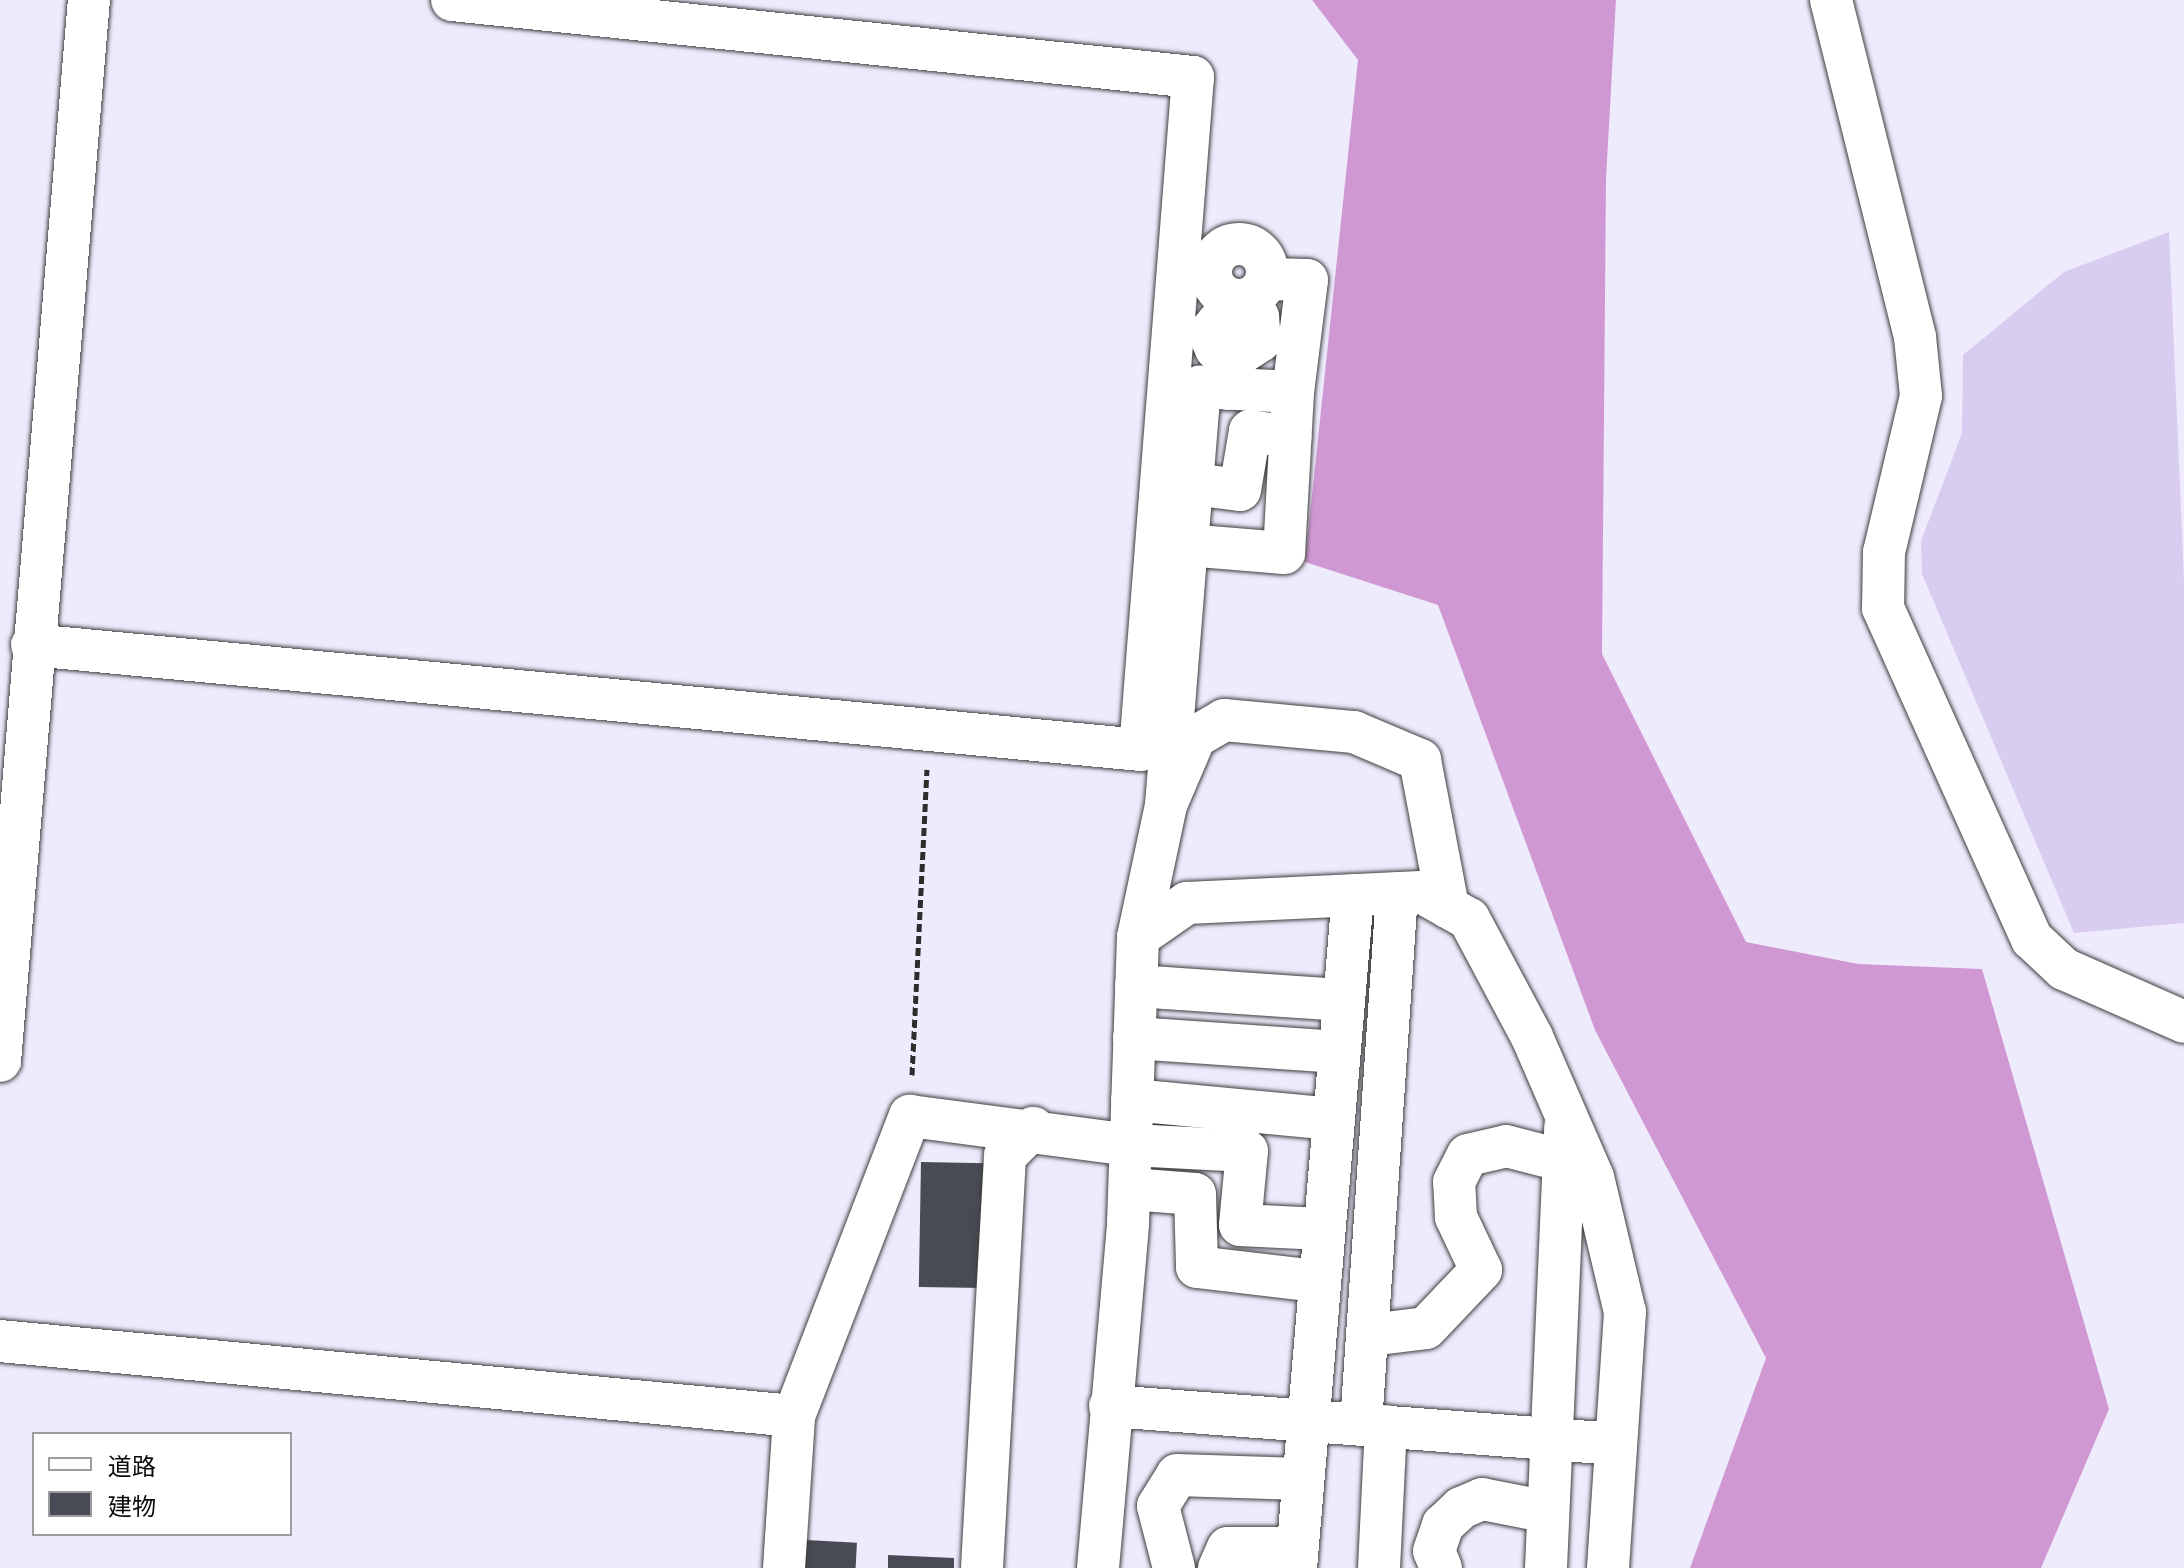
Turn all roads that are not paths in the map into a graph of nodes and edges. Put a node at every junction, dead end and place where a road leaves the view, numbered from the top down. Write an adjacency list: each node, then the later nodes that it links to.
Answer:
1 (89, 0): 10 (street)
2 (452, 0): 4 (street)
3 (1831, 0): 19 (street)
4 (790, 17): 10 (street)
5 (1231, 373): 6 (street); 6 (street); 8 (street)
6 (1293, 392): 7 (street)
7 (1291, 437): 8 (street); 9 (street)
8 (1192, 484): 9 (street)
9 (1187, 545): 12 (street)
10 (32, 645): 11 (street)
11 (14, 731): 22 (street)
12 (1166, 805): 15 (street); 16 (street)
13 (1397, 893): 14 (street); 15 (street); 32 (street)
14 (1353, 895): 16 (street); 18 (street)
15 (1448, 907): 24 (street)
16 (1138, 937): 17 (street)
17 (1136, 986): 18 (street); 20 (street)
18 (1344, 1000): 21 (street)
19 (2184, 1022)
20 (1134, 1038): 21 (street); 23 (street)
21 (1339, 1052): 25 (street)
22 (0, 1061)
23 (1132, 1100): 25 (street); 27 (street)
24 (1565, 1114): 28 (street); 39 (street)
25 (1333, 1119): 30 (street)
26 (1033, 1128): 27 (street); 35 (street); 44 (street)
27 (1131, 1145): 29 (street); 30 (street)
28 (1564, 1161): 32 (street); 38 (street)
29 (1130, 1189): 31 (street); 34 (street)
30 (1322, 1229): 31 (street)
31 (1317, 1281): 36 (street)
32 (1370, 1335): 37 (street)
33 (0, 1341): 35 (street)
34 (1110, 1406): 36 (street); 45 (street)
35 (794, 1416): 43 (street)
36 (1304, 1420): 37 (street); 40 (street)
37 (1374, 1425): 38 (street); 48 (street)
38 (1552, 1439): 39 (street); 41 (street)
39 (1616, 1444): 51 (street)
40 (1301, 1479): 42 (street); 46 (street)
41 (1548, 1512): 49 (street); 50 (street)
42 (1297, 1558): 47 (street)
43 (784, 1568)
44 (982, 1568)
45 (1098, 1568)
46 (1174, 1568)
47 (1219, 1568)
48 (1379, 1568)
49 (1441, 1568)
50 (1546, 1568)
51 (1608, 1568)

